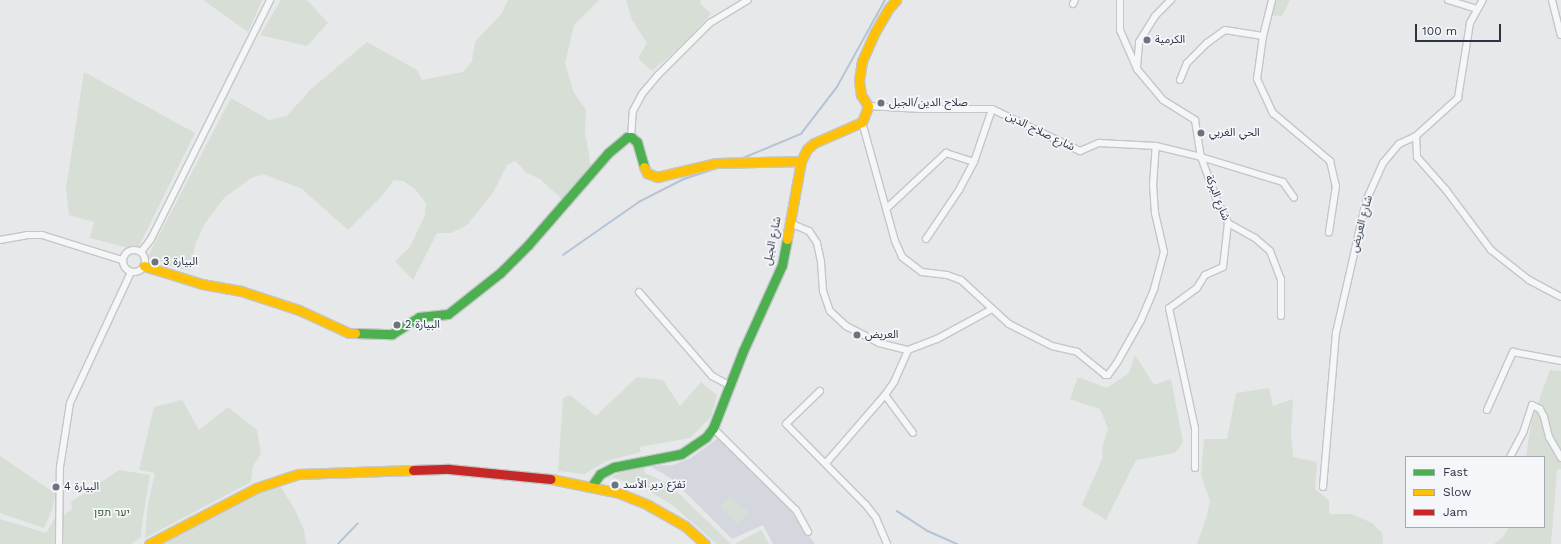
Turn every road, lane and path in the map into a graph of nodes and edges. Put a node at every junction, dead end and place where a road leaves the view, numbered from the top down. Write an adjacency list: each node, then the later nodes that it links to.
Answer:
1 (270, 0): 31 (street)
2 (748, 0): 18 (street)
3 (896, 0): 15 (street)
4 (1120, 0): 13 (street, شارع البركة)
5 (1171, 0): 13 (street)
6 (1272, 0): 12 (street)
7 (1448, 0): 10 (street)
8 (1483, 0): 10 (street, شارع العريض)
9 (1552, 0): 11 (street)
10 (1477, 9): 19 (street, شارع العريض)
11 (1561, 35)
12 (1264, 36): 14 (street); 28 (street)
13 (1137, 69): 21 (street, شارع البركة)
14 (1180, 80)
15 (868, 106): 16 (street, شارع صلاح الدين); 17 (street)
16 (992, 109): 20 (street, شارع صلاح الدين); 23 (street)
17 (862, 122): 22 (street, شارع الجبل); 25 (street)
18 (631, 136): 22 (street); 33 (street)
19 (1416, 136): 36 (street); 52 (street, شارع العريض)
20 (1156, 146): 21 (street, شارع صلاح الدين); 37 (street)
21 (1201, 157): 24 (street, شارع صلاح الدين); 27 (street, شارع البركة)
22 (801, 161): 26 (street, شارع الجبل)
23 (974, 162): 25 (street); 29 (street)
24 (1294, 198)
25 (887, 208): 37 (street)
26 (790, 223): 39 (street); 41 (street, شارع الجبل)
27 (1228, 223): 38 (street); 50 (street, شارع البركة)
28 (1329, 232)
29 (926, 239)
30 (0, 240): 32 (street)
31 (141, 252): 32 (street); 33 (street)
32 (122, 260): 34 (street)
33 (144, 266): 34 (street)
34 (131, 272): 54 (street)
35 (639, 292): 41 (street)
36 (1561, 297)
37 (992, 309): 39 (street)
38 (1280, 316)
39 (908, 350): 43 (street)
40 (1561, 361): 44 (street)
41 (729, 385): 45 (street, شارع الجبل)
42 (820, 391): 49 (street)
43 (886, 394): 46 (street); 49 (street)
44 (1487, 410)
45 (713, 428): 51 (street, شارع الجبل); 53 (street)
46 (914, 433)
47 (1511, 456): 48 (street)
48 (1561, 458)
49 (826, 463): 57 (street)
50 (1195, 468)
51 (591, 487): 55 (street); 56 (street)
52 (1323, 487)
53 (808, 532)
54 (59, 544)
55 (149, 544)
56 (705, 544)
57 (887, 544)

